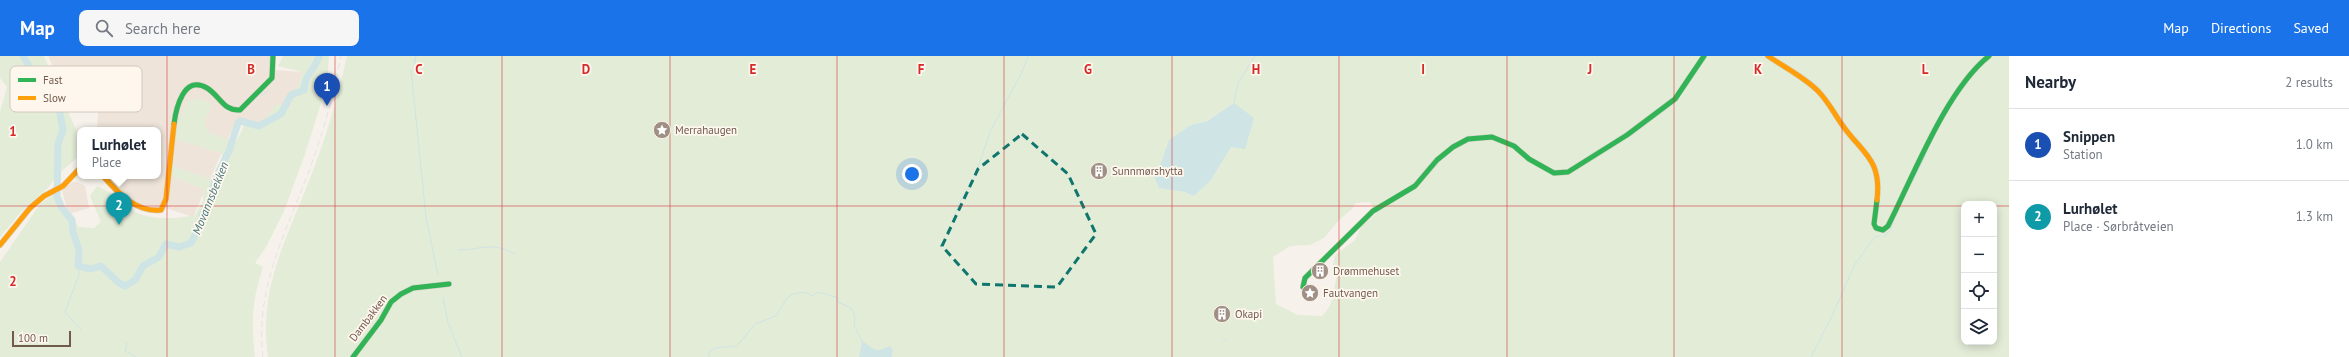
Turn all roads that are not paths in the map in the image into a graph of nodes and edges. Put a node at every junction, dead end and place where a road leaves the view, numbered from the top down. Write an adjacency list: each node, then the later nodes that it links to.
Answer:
1 (273, 56): 6 (street)
2 (1704, 56): 9 (street)
3 (1768, 56): 4 (street)
4 (1989, 56)
5 (77, 171): 7 (street)
6 (106, 179)
7 (0, 245)
8 (449, 284): 10 (street, Dambakken)
9 (1303, 287)
10 (353, 357)

